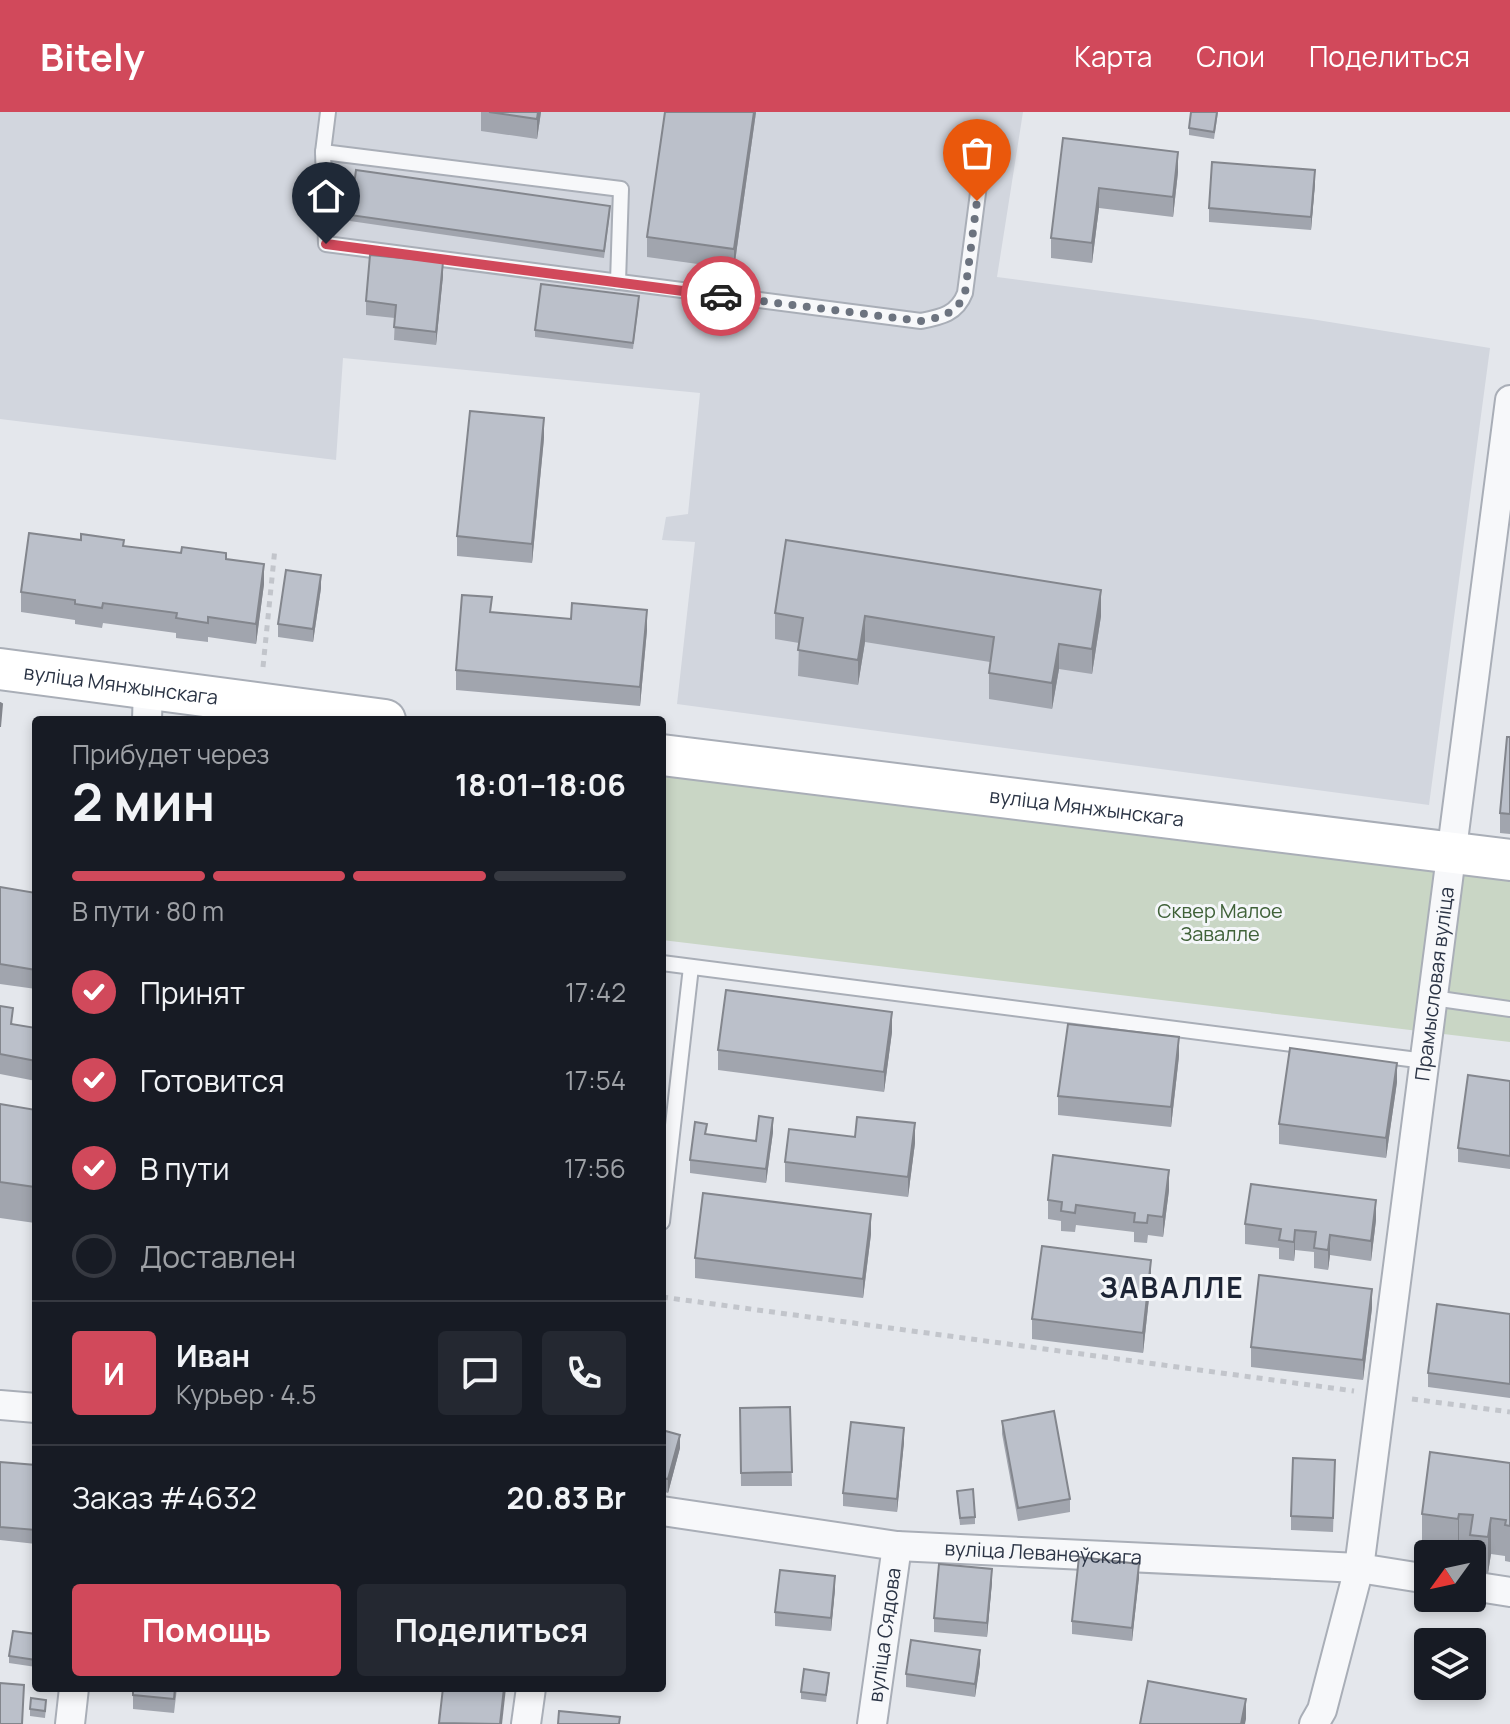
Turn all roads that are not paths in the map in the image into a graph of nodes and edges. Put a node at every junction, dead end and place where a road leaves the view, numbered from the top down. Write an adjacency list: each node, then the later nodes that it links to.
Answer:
1 (328, 112): 3 (lane)
2 (985, 139): 4 (lane)
3 (323, 152): 4 (lane); 4 (lane)
4 (618, 282)
5 (1510, 400): 10 (street, Прамысловая вуліца)
6 (0, 669): 7 (street, вуліца Мянжынскага)
7 (148, 704): 8 (street, вуліца Мянжынскага)
8 (326, 716)
9 (666, 756): 10 (street, вуліца Мянжынскага)
10 (1451, 854): 11 (street, вуліца Мянжынскага); 14 (street, Прамысловая вуліца)
11 (1510, 860)
12 (666, 964): 13 (lane)
13 (691, 967): 16 (lane); 17 (lane)
14 (1433, 998): 15 (lane); 16 (street, Прамысловая вуліца)
15 (1510, 1009)
16 (1425, 1061): 22 (street, Прамысловая вуліца)
17 (666, 1187)
18 (0, 1405): 19 (street)
19 (32, 1408)
20 (666, 1512): 21 (street, вуліца Леванеўскага)
21 (897, 1546): 22 (street, вуліца Леванеўскага); 30 (street, вуліца Сядова)
22 (1359, 1568): 23 (street, вуліца Леванеўскага); 31 (street, Прамысловая вуліца)
23 (1414, 1577)
24 (1486, 1588): 25 (street)
25 (1510, 1592)
26 (74, 1692): 28 (street)
27 (530, 1692): 29 (street)
28 (70, 1724)
29 (526, 1724)
30 (872, 1724)
31 (1314, 1724)

